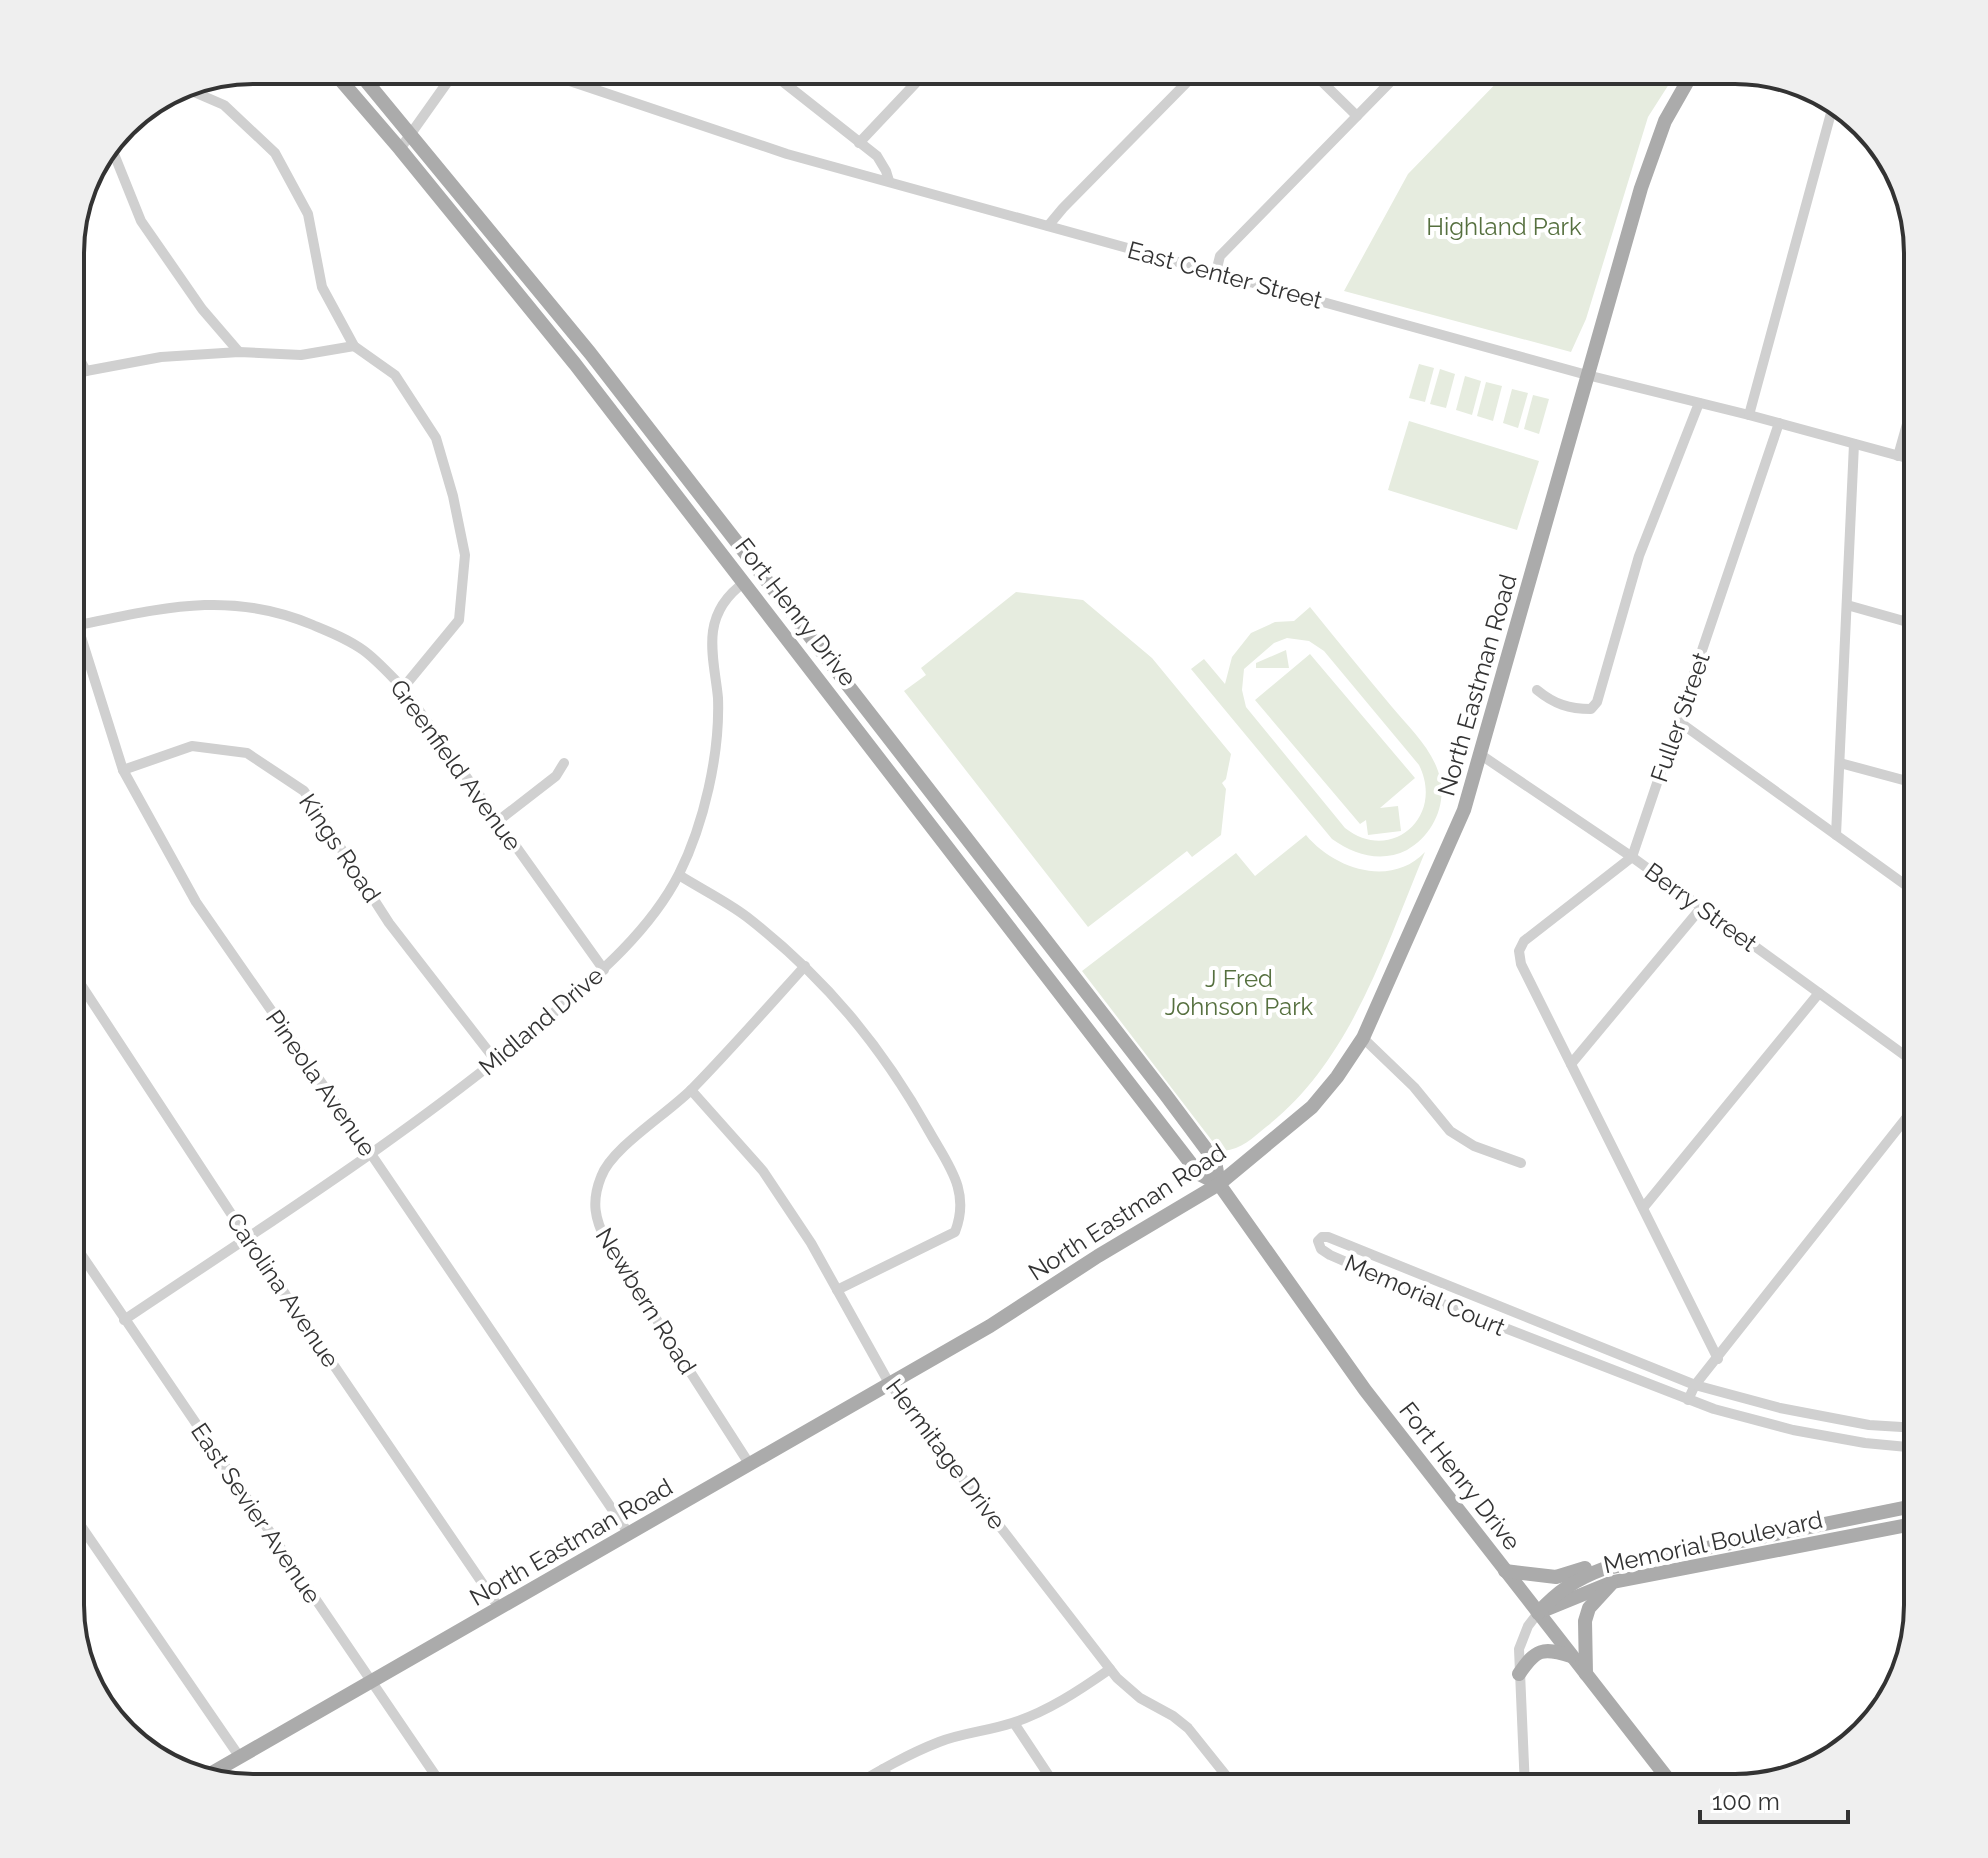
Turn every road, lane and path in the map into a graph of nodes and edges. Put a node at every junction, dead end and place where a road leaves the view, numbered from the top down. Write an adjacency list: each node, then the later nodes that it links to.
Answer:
1 (344, 84): 16 (main road, Fort Henry Drive)
2 (369, 84): 14 (main road, Fort Henry Drive)
3 (446, 84): 14 (street)
4 (578, 84): 18 (street, East Center Street)
5 (785, 84): 15 (street)
6 (915, 84): 15 (street)
7 (1185, 84): 19 (street)
8 (1324, 84): 13 (street)
9 (1388, 84): 13 (street)
10 (1686, 84): 25 (main road, North Eastman Road)
11 (198, 94): 21 (street)
12 (1831, 113): 27 (street)
13 (1357, 116): 20 (street)
14 (411, 133): 16 (street); 64 (main road, Fort Henry Drive)
15 (859, 143): 18 (street)
16 (400, 149): 33 (main road, Fort Henry Drive)
17 (115, 156): 22 (street)
18 (889, 181): 19 (street, East Center Street)
19 (1048, 226): 20 (street, East Center Street)
20 (1216, 272): 25 (street, East Center Street)
21 (354, 346): 22 (street); 38 (street)
22 (239, 352): 24 (street)
23 (84, 367): 24 (street)
24 (86, 371)
25 (1587, 375): 26 (street, East Center Street); 41 (main road, North Eastman Road)
26 (1699, 403): 27 (street, East Center Street); 39 (street)
27 (1749, 415): 28 (street, East Center Street)
28 (1779, 423): 30 (street, East Center Street); 40 (street, Fuller Street)
29 (1904, 435): 31 (street)
30 (1854, 444): 31 (street, East Center Street); 34 (street)
31 (1898, 456): 32 (street, East Center Street)
32 (1904, 458)
33 (745, 582): 49 (street, Midland Drive); 64 (main road, Fort Henry Drive)
34 (1847, 605): 35 (street); 43 (street)
35 (1904, 621)
36 (84, 624): 38 (street, Greenfield Avenue)
37 (84, 641): 44 (street, Pineola Avenue)
38 (403, 688): 46 (street, Greenfield Avenue)
39 (1537, 690)
40 (1678, 721): 47 (street); 48 (street, Fuller Street)
41 (1481, 755): 48 (street, Berry Street); 56 (main road, North Eastman Road)
42 (564, 763): 46 (street)
43 (1840, 763): 45 (street); 47 (street)
44 (123, 770): 58 (street, Kings Road); 62 (street, Pineola Avenue)
45 (1904, 780)
46 (498, 821): 53 (street, Greenfield Avenue)
47 (1836, 835): 50 (street)
48 (1632, 857): 51 (street, Berry Street); 59 (street)
49 (679, 875): 52 (street); 53 (street, Midland Drive)
50 (1904, 884)
51 (1701, 908): 55 (street, Berry Street); 59 (street)
52 (805, 966): 60 (street, Newbern Road); 69 (street)
53 (604, 970): 58 (street, Midland Drive)
54 (84, 989): 66 (street, Carolina Avenue)
55 (1819, 993): 57 (street, Berry Street); 65 (street)
56 (1363, 1038): 63 (street); 64 (main road, North Eastman Road)
57 (1904, 1055)
58 (496, 1061): 62 (street, Midland Drive)
59 (1571, 1064): 65 (street)
60 (691, 1090): 69 (street, Hermitage Drive); 80 (street, Newbern Road)
61 (1904, 1121): 72 (street)
62 (371, 1154): 66 (street, Midland Drive); 84 (street, Pineola Avenue)
63 (1521, 1163)
64 (1219, 1184): 73 (main road, North Eastman Road); 86 (main road, Fort Henry Drive)
65 (1643, 1208): 72 (street)
66 (247, 1238): 71 (street, Midland Drive); 88 (street, Carolina Avenue)
67 (84, 1259): 71 (street, East Sevier Avenue)
68 (1455, 1287): 70 (street); 70 (street, Memorial Court); 74 (street, Memorial Court)
69 (837, 1290): 73 (street, Hermitage Drive)
70 (1448, 1306): 75 (street, Memorial Court)
71 (124, 1320): 94 (street, East Sevier Avenue)
72 (1718, 1359): 74 (street)
73 (889, 1383): 80 (main road, North Eastman Road); 91 (street, Hermitage Drive)
74 (1695, 1385): 75 (street); 76 (street, Memorial Court)
75 (1688, 1400): 78 (street, Memorial Court)
76 (1869, 1425): 77 (street, Memorial Court); 78 (street)
77 (1904, 1427)
78 (1865, 1443): 79 (street, Memorial Court)
79 (1904, 1447)
80 (750, 1465): 84 (main road, North Eastman Road)
81 (1904, 1508): 85 (main road, Memorial Boulevard)
82 (1904, 1526): 87 (main road, Memorial Boulevard)
83 (84, 1530): 96 (street)
84 (629, 1534): 88 (main road, North Eastman Road)
85 (1636, 1561): 86 (main road); 89 (main road, Memorial Boulevard)
86 (1505, 1571): 89 (main road, Fort Henry Drive)
87 (1613, 1582): 89 (main road, Memorial Boulevard); 93 (main road)
88 (500, 1609): 94 (main road, North Eastman Road)
89 (1538, 1613): 90 (main road, Fort Henry Drive); 92 (street)
90 (1572, 1656): 92 (main road); 93 (main road, Fort Henry Drive)
91 (1110, 1669): 95 (street); 103 (street, Hermitage Drive)
92 (1519, 1674): 104 (street)
93 (1586, 1675): 105 (main road, Fort Henry Drive)
94 (371, 1681): 96 (main road, North Eastman Road); 99 (street, East Sevier Avenue)
95 (1014, 1723): 97 (street); 102 (street)
96 (239, 1756): 98 (main road, North Eastman Road)
97 (883, 1769): 100 (street); 101 (street)
98 (216, 1770)
99 (434, 1774)
100 (874, 1774)
101 (886, 1774)
102 (1048, 1774)
103 (1225, 1774)
104 (1524, 1774)
105 (1664, 1774)

